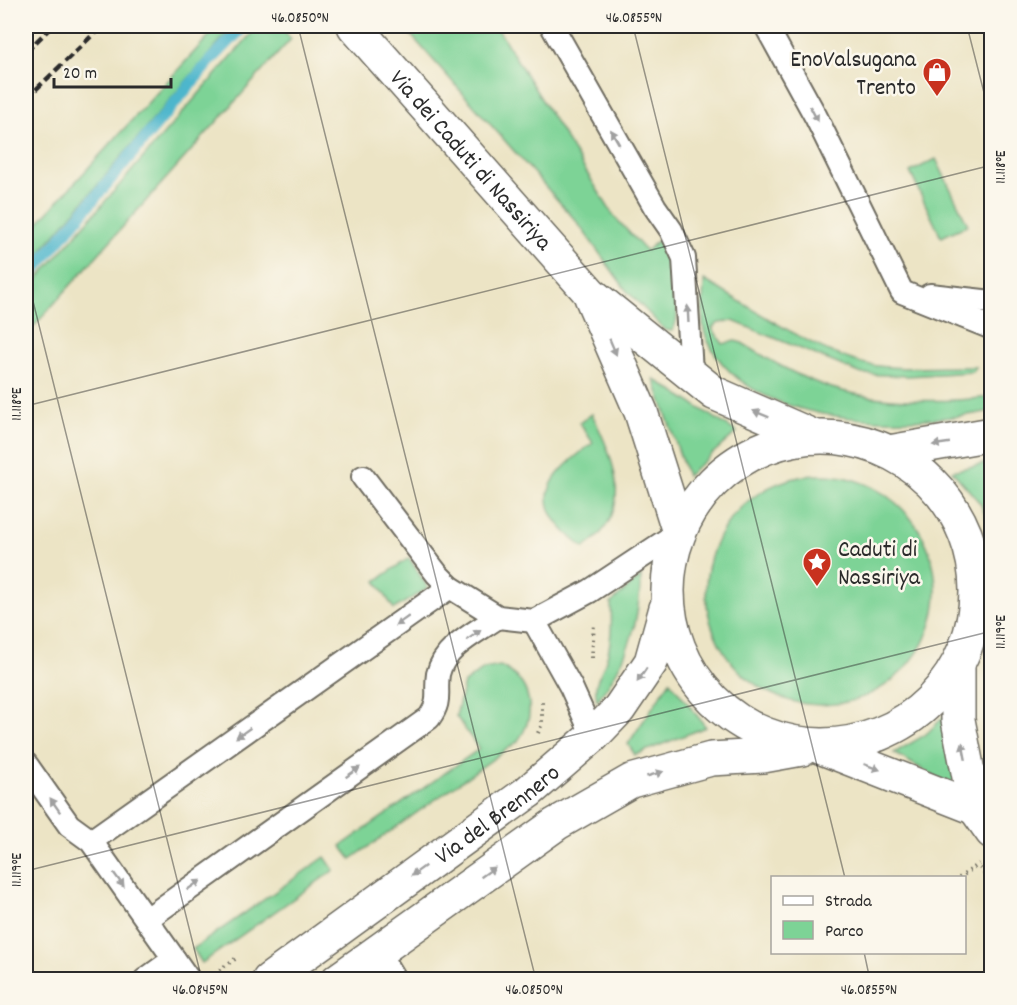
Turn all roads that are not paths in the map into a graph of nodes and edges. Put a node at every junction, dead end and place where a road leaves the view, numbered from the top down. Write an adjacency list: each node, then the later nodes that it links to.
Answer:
1 (354, 26): 5 (main road, Via dei Caduti di Nassiriya)
2 (552, 26): 8 (lane, one-way to 2)
3 (766, 26): 4 (lane, one-way to 4)
4 (902, 292): 6 (lane); 7 (lane)
5 (590, 293): 8 (main road, Via dei Caduti di Nassiriya); 13 (main road, Via dei Caduti di Nassiriya, one-way to 13)
6 (992, 302)
7 (992, 328)
8 (691, 372): 10 (main road, Via dei Caduti di Nassiriya, one-way to 8)
9 (992, 434): 11 (main road, one-way to 11)
10 (815, 436): 11 (main road); 13 (main road)
11 (889, 452): 14 (main road)
12 (363, 477): 15 (lane)
13 (679, 532): 16 (main road); 18 (lane)
14 (984, 562): 19 (main road)
15 (450, 587): 17 (lane); 24 (lane, one-way to 24)
16 (668, 601): 20 (main road, Via del Brennero, one-way to 20); 21 (main road)
17 (498, 617): 18 (lane); 25 (lane, one-way to 17)
18 (534, 621): 20 (lane)
19 (958, 666): 21 (main road); 23 (main road, one-way to 19)
20 (593, 736): 30 (main road, Via del Brennero, one-way to 30)
21 (817, 746): 23 (main road, one-way to 23); 26 (main road, Via del Brennero, one-way to 21)
22 (26, 764): 24 (lane, one-way to 22)
23 (983, 820)
24 (91, 841): 25 (lane, one-way to 25)
25 (147, 919): 27 (lane)
26 (377, 951): 31 (main road, Via del Brennero); 32 (lane)
27 (174, 958): 28 (lane); 29 (lane)
28 (145, 980)
29 (189, 980)
30 (269, 980)
31 (338, 980)
32 (395, 980)

